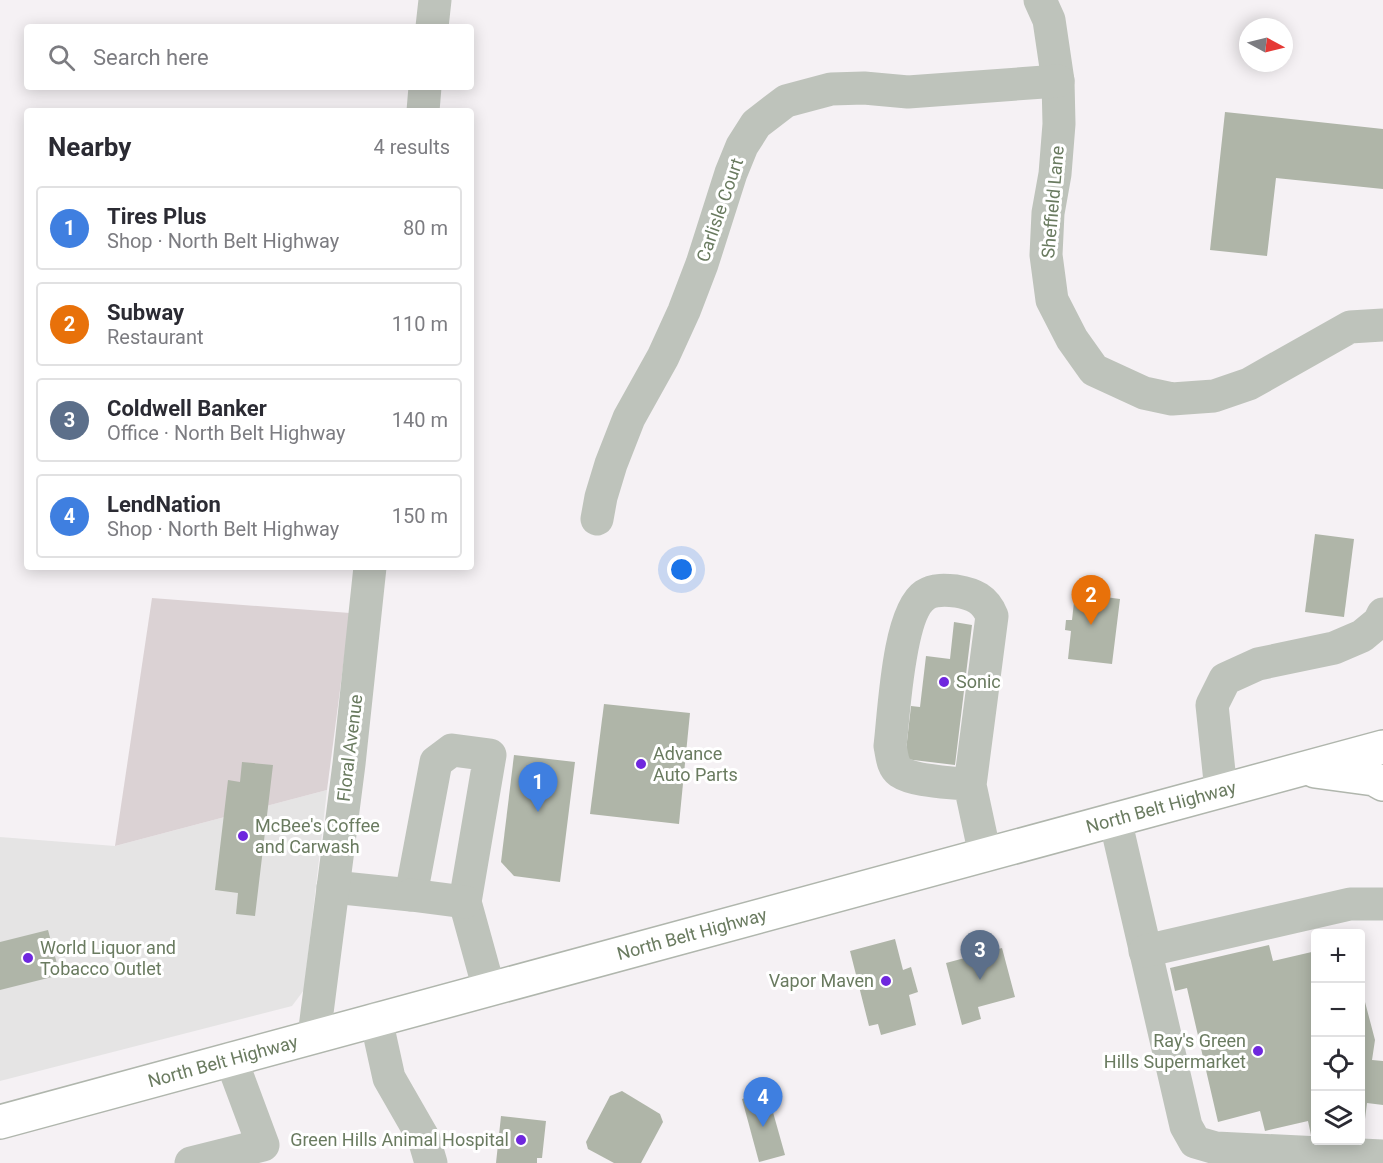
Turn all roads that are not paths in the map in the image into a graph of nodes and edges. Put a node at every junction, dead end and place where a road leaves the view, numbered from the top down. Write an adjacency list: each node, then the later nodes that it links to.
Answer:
1 (435, 0): 3 (street)
2 (1040, 0): 4 (street, Sheffield Lane)
3 (432, 24)
4 (1058, 81): 7 (street, Sheffield Lane); 8 (street, Carlisle Court)
5 (425, 90): 6 (street)
6 (423, 108)
7 (1383, 325)
8 (597, 519)
9 (370, 570): 18 (street, Floral Avenue)
10 (1383, 614): 15 (street)
11 (1383, 747): 12 (main road, North Belt Highway)
12 (1301, 769): 13 (main road); 15 (main road, North Belt Highway)
13 (1383, 784)
14 (970, 785): 14 (street); 17 (street)
15 (1221, 791): 16 (main road, North Belt Highway)
16 (1115, 819): 17 (main road, North Belt Highway); 22 (street)
17 (985, 855): 23 (main road, North Belt Highway)
18 (333, 887): 19 (street); 25 (street, Floral Avenue)
19 (411, 895): 20 (street); 20 (street)
20 (465, 902): 23 (street)
21 (1383, 904): 22 (street)
22 (1145, 951): 29 (street)
23 (489, 989): 24 (main road, North Belt Highway)
24 (376, 1019): 25 (main road, North Belt Highway); 31 (street)
25 (314, 1036): 26 (main road, North Belt Highway)
26 (231, 1059): 27 (main road, North Belt Highway); 28 (street)
27 (0, 1122)
28 (264, 1154): 30 (street)
29 (1383, 1156)
30 (191, 1163)
31 (431, 1163)

